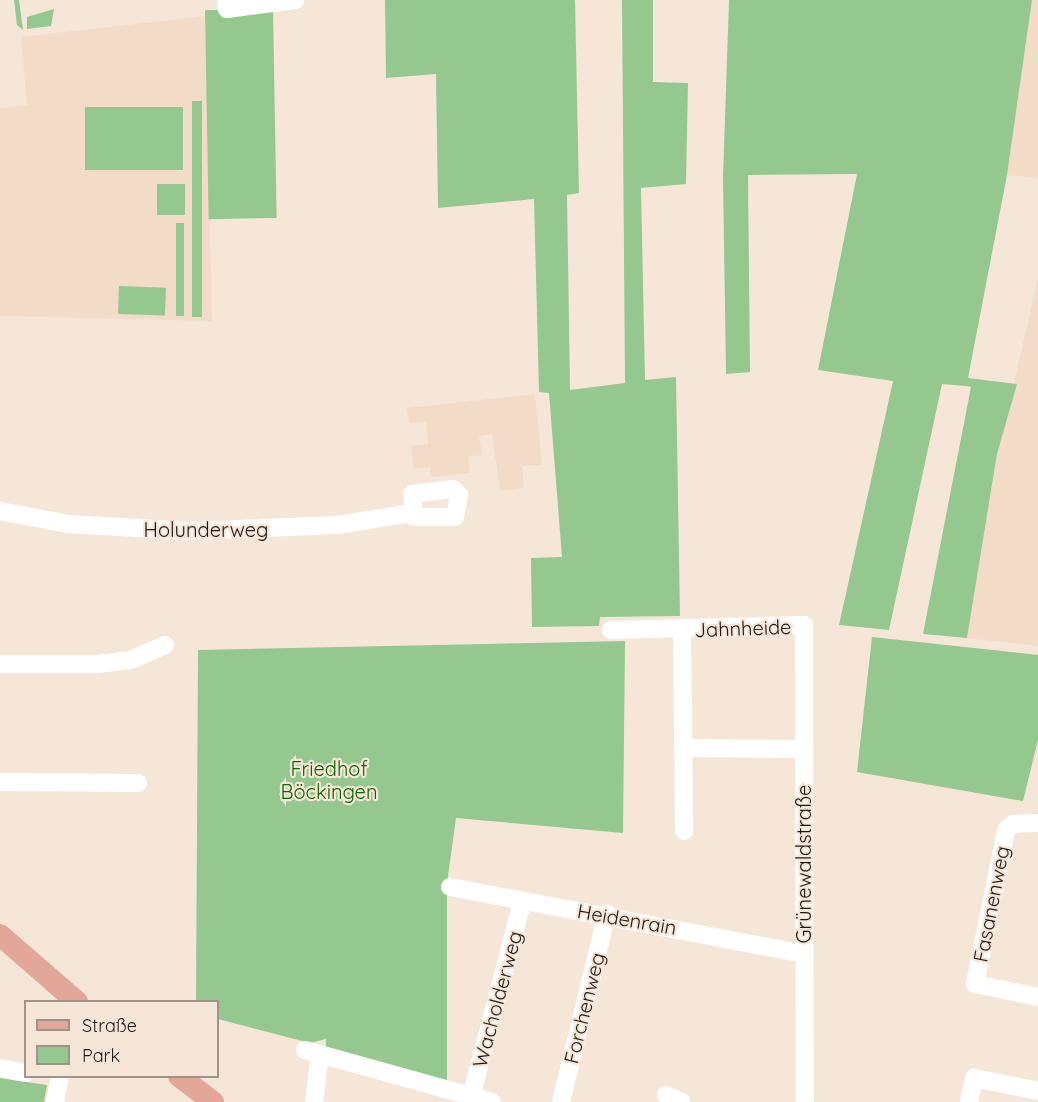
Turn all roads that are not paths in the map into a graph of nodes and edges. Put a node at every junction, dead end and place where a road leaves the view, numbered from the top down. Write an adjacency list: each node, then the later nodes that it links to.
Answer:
1 (295, 0): 2 (street)
2 (226, 4)
3 (0, 511): 4 (street, Holunderweg)
4 (412, 513)
5 (804, 626): 7 (street, Jahnheide); 11 (street, Grünewaldstraße)
6 (611, 630): 7 (street, Jahnheide)
7 (682, 630): 10 (street, Jahnheide)
8 (165, 645): 9 (street)
9 (0, 664)
10 (684, 748): 11 (street); 15 (street, Jahnheide)
11 (803, 749): 20 (street, Grünewaldstraße)
12 (0, 782): 13 (street)
13 (138, 783)
14 (1038, 823): 21 (street, Fasanenweg)
15 (684, 831)
16 (450, 887): 17 (street, Heidenrain)
17 (522, 902): 18 (street, Heidenrain); 28 (street, Wacholderweg)
18 (607, 915): 20 (street, Heidenrain); 33 (street, Forchenweg)
19 (0, 935): 22 (main road)
20 (803, 954): 34 (street, Grünewaldstraße)
21 (1038, 997)
22 (75, 1000)
23 (0, 1068): 24 (street)
24 (24, 1073)
25 (54, 1078): 30 (street)
26 (180, 1078): 29 (main road)
27 (1038, 1091): 35 (street)
28 (471, 1097): 31 (street); 32 (street)
29 (209, 1101)
30 (55, 1102)
31 (314, 1102)
32 (492, 1102)
33 (561, 1102)
34 (805, 1102)
35 (969, 1102)

